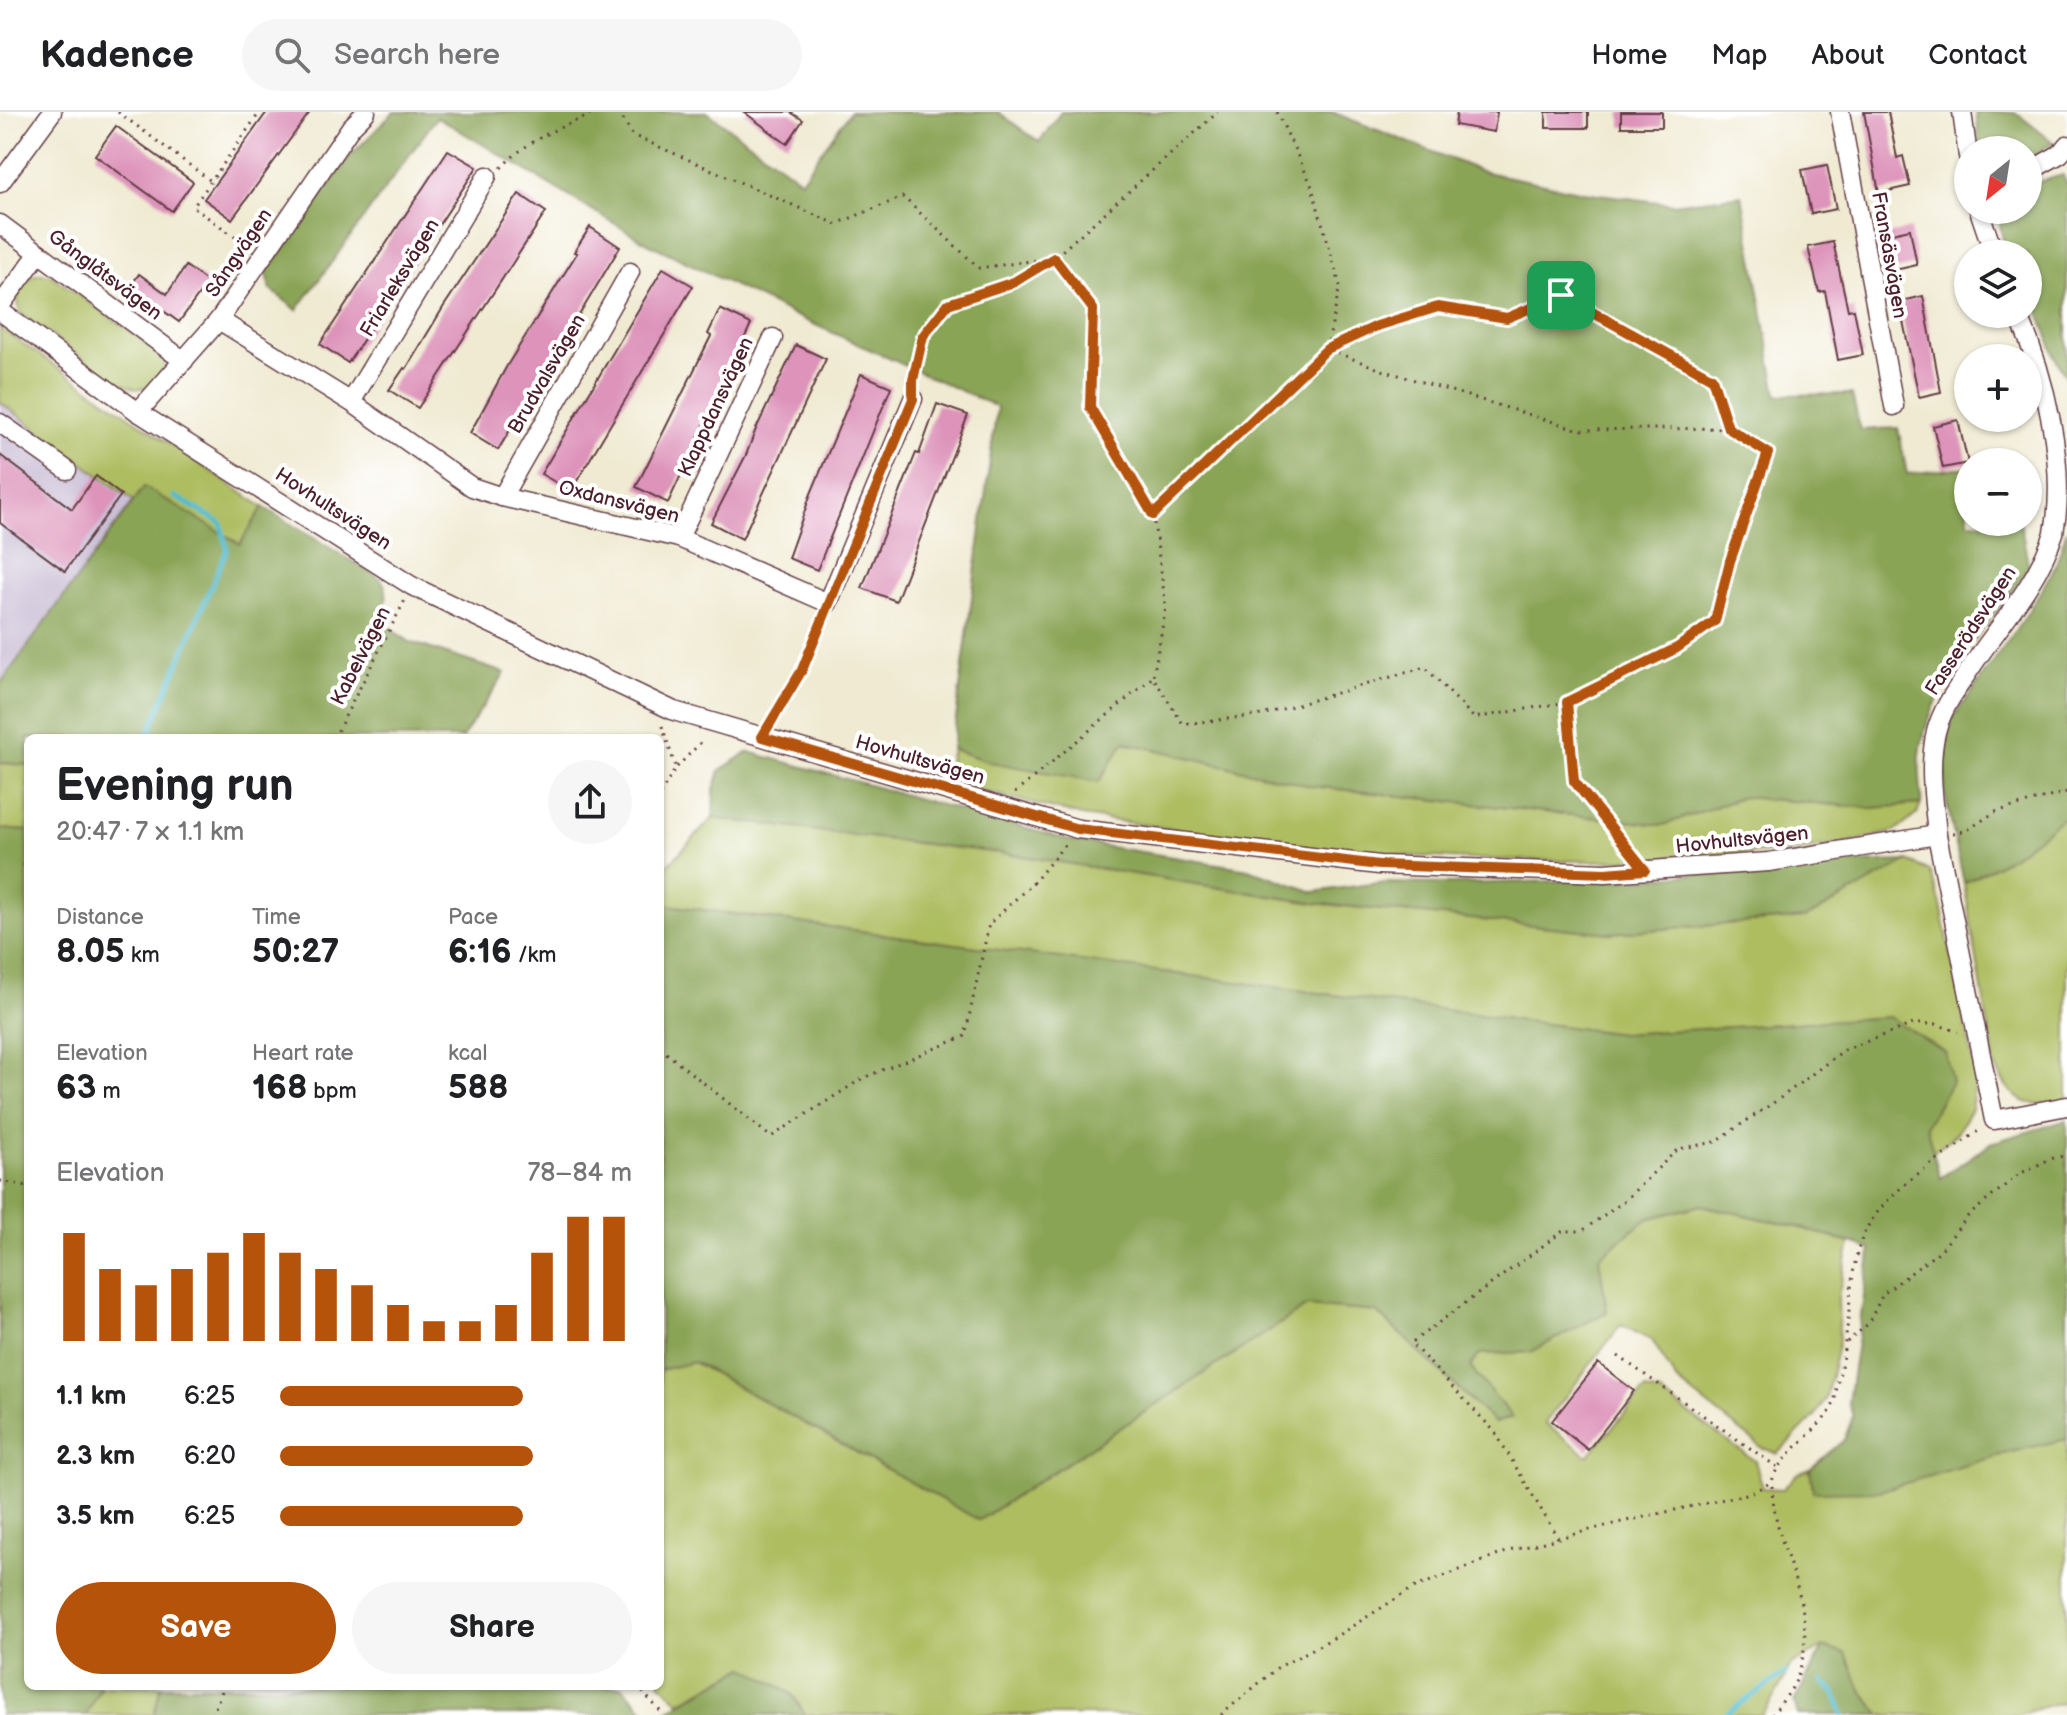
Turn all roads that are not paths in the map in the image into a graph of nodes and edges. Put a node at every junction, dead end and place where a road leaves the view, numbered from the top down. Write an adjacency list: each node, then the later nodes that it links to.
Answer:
1 (52, 112): 8 (street)
2 (366, 112): 14 (street, Sångvägen)
3 (1840, 112): 20 (street, Fransäsvägen)
4 (1962, 112): 5 (street)
5 (1965, 136)
6 (2067, 145): 7 (street)
7 (2042, 164)
8 (8, 172)
9 (487, 176): 19 (street, Friarleksvägen)
10 (0, 224): 11 (street, Gånglåtsvägen)
11 (39, 253): 13 (street); 17 (street, Gånglåtsvägen)
12 (630, 272): 25 (street, Brudvalsvägen)
13 (0, 309): 21 (street, Hovhultsvägen)
14 (219, 320): 17 (street, Sångvägen); 19 (street, Oxdansvägen)
15 (2024, 328): 22 (street, Fasserödsvägen)
16 (773, 338): 26 (street, Klappdansvägen)
17 (184, 361): 21 (street, Sångvägen)
18 (913, 399): 26 (street, Oxdansvägen)
19 (351, 402): 25 (street, Oxdansvägen)
20 (1894, 406)
21 (138, 412): 27 (street, Hovhultsvägen)
22 (2061, 422): 27 (street, Fasserödsvägen)
23 (0, 423): 24 (street)
24 (67, 470)
25 (502, 497): 26 (street, Oxdansvägen)
26 (679, 538)
27 (1937, 835): 28 (street, Fasserödsvägen)
28 (2067, 1106)

